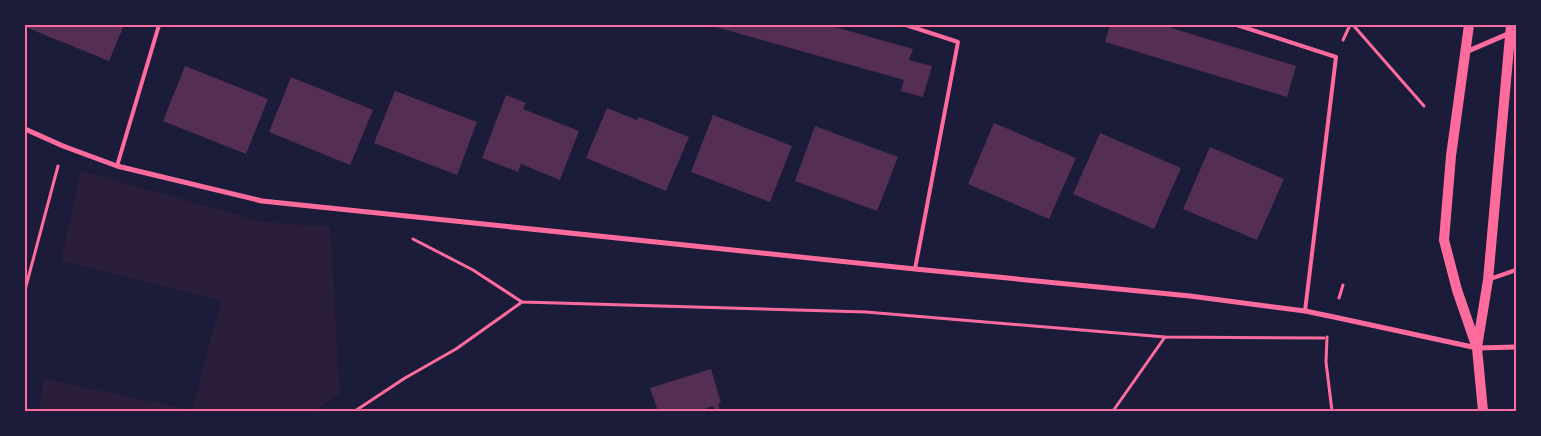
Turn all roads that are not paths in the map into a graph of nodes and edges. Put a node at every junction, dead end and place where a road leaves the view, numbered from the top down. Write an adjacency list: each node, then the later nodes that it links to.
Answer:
1 (159, 25): 8 (lane)
2 (906, 25): 9 (lane)
3 (1237, 25): 12 (lane)
4 (1469, 25): 6 (main road)
5 (1512, 30): 6 (street); 11 (main road)
6 (1466, 52): 14 (main road)
7 (25, 129): 8 (street)
8 (117, 166): 9 (street)
9 (915, 269): 12 (street)
10 (1516, 270): 11 (lane)
11 (1488, 280): 14 (main road)
12 (1305, 312): 14 (street)
13 (1516, 347): 14 (street)
14 (1477, 348): 15 (main road)
15 (1483, 411)

